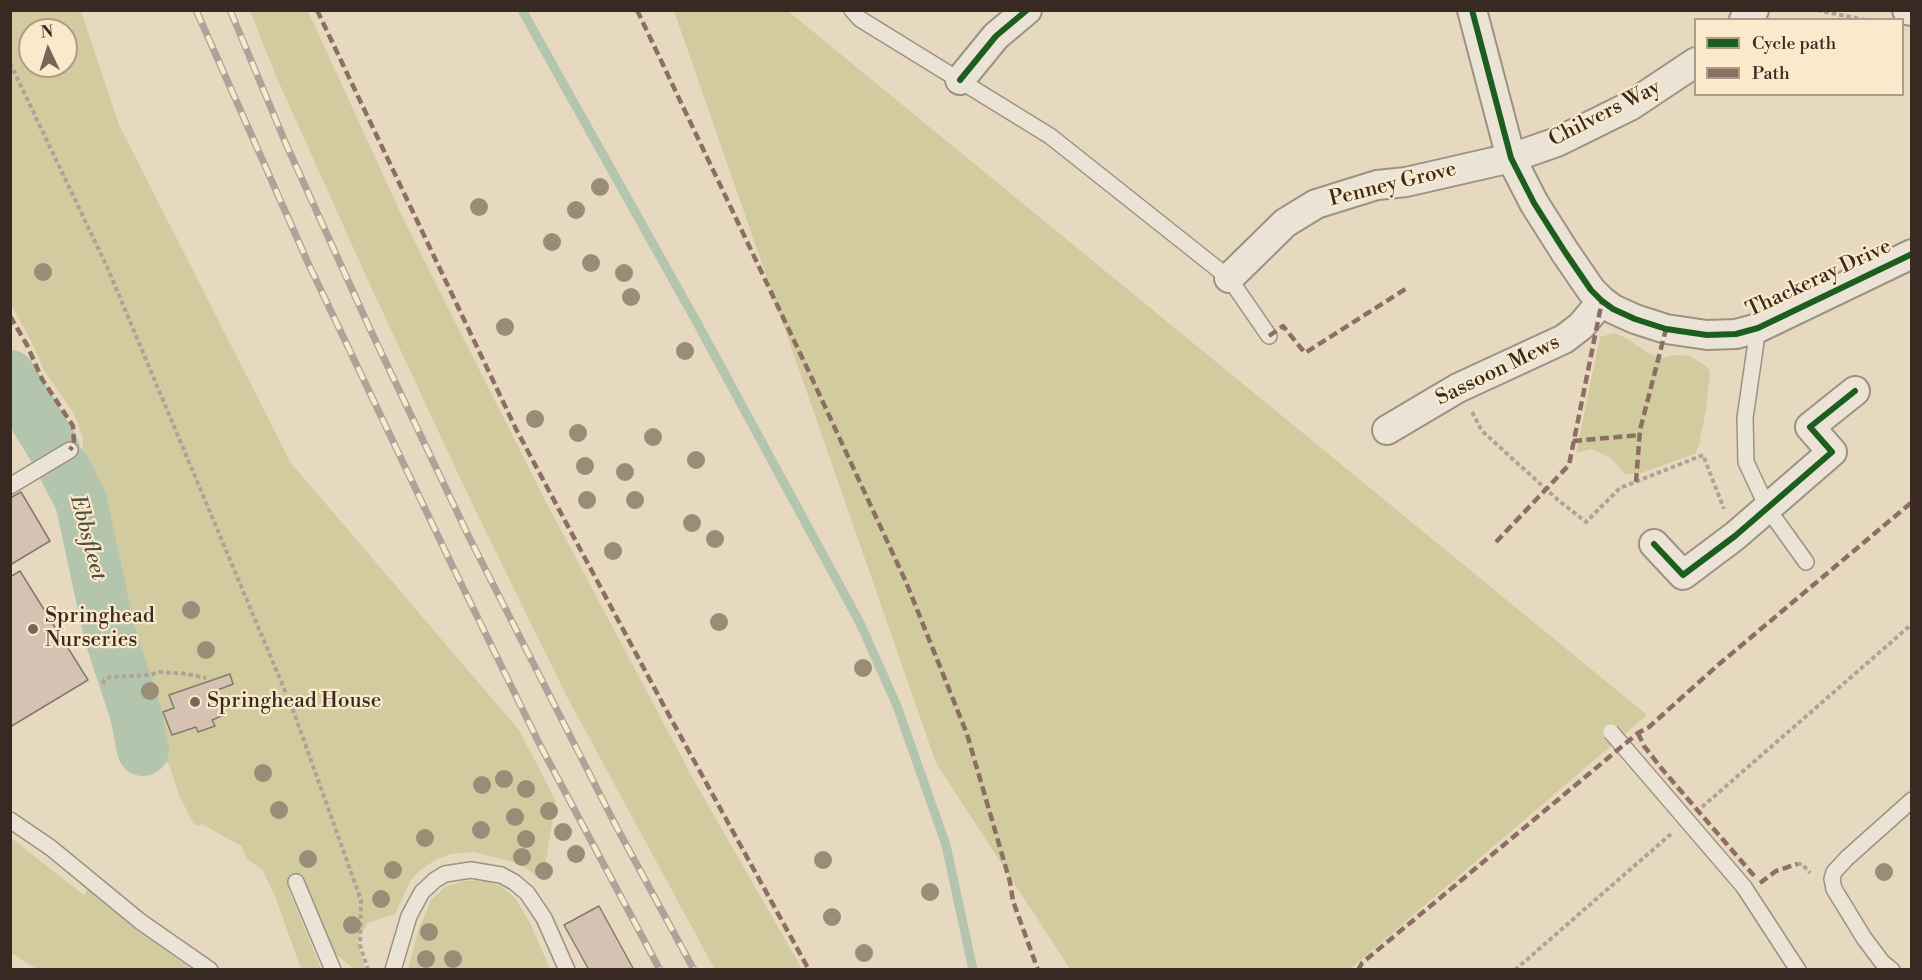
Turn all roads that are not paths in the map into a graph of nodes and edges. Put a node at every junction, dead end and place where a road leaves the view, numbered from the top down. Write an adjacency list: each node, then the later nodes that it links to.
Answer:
1 (852, 10): 5 (lane)
2 (1027, 10): 5 (street)
3 (1472, 10): 6 (street, Thackeray Drive)
4 (1694, 63): 6 (street, Chilvers Way)
5 (960, 80): 8 (lane)
6 (1511, 158): 8 (street, Penney Grove); 9 (street, Thackeray Drive)
7 (1911, 254): 10 (street, Thackeray Drive)
8 (1229, 278): 11 (lane)
9 (1602, 301): 10 (street, Thackeray Drive); 13 (street, Sassoon Mews)
10 (1758, 328): 16 (lane)
11 (1269, 336)
12 (1855, 391): 16 (street)
13 (1387, 430)
14 (70, 450): 15 (lane)
15 (10, 486)
16 (1768, 509): 17 (street); 18 (lane)
17 (1654, 544)
18 (1806, 562)
19 (1611, 732): 27 (lane, bridge)
20 (1911, 800): 28 (lane)
21 (10, 820): 23 (lane)
22 (296, 882): 24 (lane)
23 (210, 969)
24 (333, 969)
25 (393, 969): 26 (lane)
26 (567, 969)
27 (1798, 969)
28 (1892, 969)

